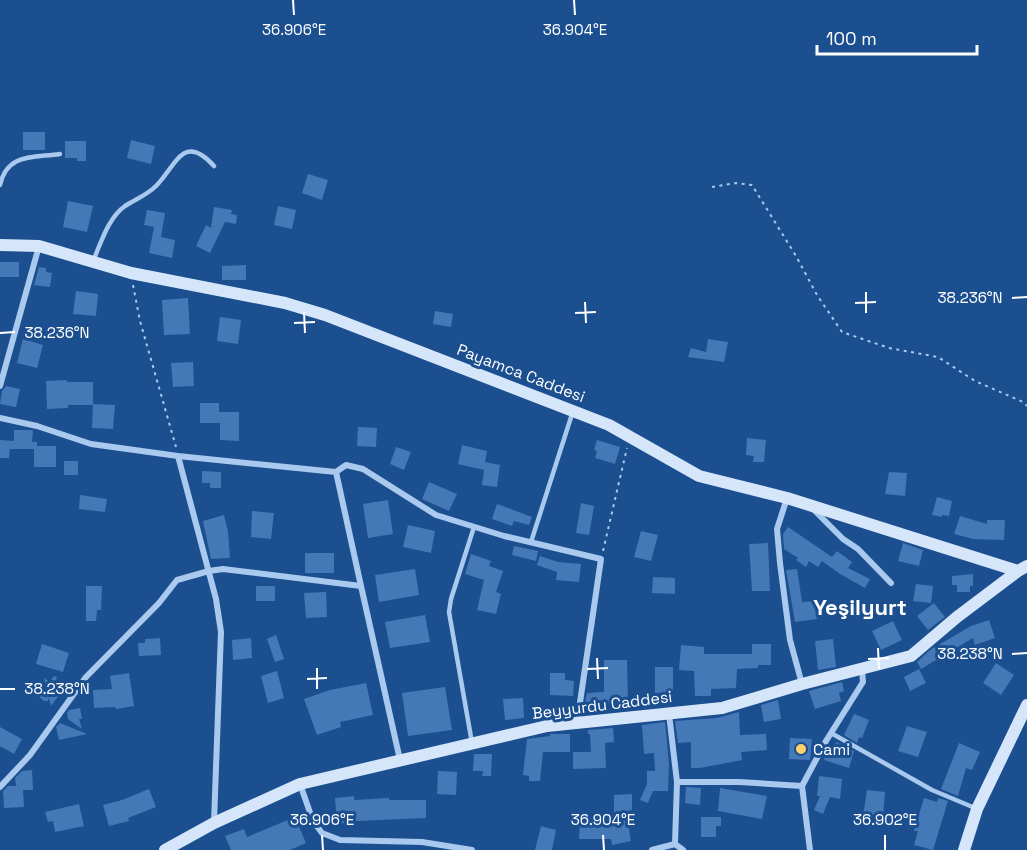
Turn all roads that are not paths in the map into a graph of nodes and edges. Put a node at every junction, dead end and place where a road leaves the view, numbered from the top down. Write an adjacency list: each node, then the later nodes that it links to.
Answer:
1 (60, 154): 3 (lane)
2 (214, 166): 6 (lane)
3 (0, 185)
4 (0, 245): 5 (street, Payamca Caddesi)
5 (39, 246): 6 (street, Payamca Caddesi); 7 (street)
6 (92, 262): 8 (street, Payamca Caddesi)
7 (0, 386)
8 (573, 411): 12 (street, Payamca Caddesi); 15 (lane)
9 (0, 418): 10 (street)
10 (178, 456): 11 (street); 17 (street)
11 (336, 472): 14 (street); 19 (street)
12 (787, 498): 13 (street, Payamca Caddesi); 21 (street)
13 (808, 505): 16 (street, Payamca Caddesi); 18 (street)
14 (474, 527): 15 (street); 26 (lane)
15 (531, 543): 24 (street)
16 (1022, 568): 20 (street, Beyyurdu Caddesi)
17 (209, 571): 19 (street); 31 (street); 33 (street)
18 (891, 583)
19 (361, 586): 27 (street)
20 (862, 670): 21 (street, Beyyurdu Caddesi); 25 (street)
21 (802, 684): 23 (street, Beyyurdu Caddesi)
22 (1027, 705): 32 (street)
23 (669, 713): 24 (street, Beyyurdu Caddesi); 28 (street)
24 (577, 723): 26 (street, Beyyurdu Caddesi)
25 (831, 733): 30 (street); 32 (lane)
26 (472, 744): 27 (street, Beyyurdu Caddesi)
27 (400, 761): 29 (street, Beyyurdu Caddesi)
28 (676, 782): 30 (street); 34 (street)
29 (300, 784): 33 (street, Beyyurdu Caddesi); 36 (street)
30 (802, 786): 39 (street)
31 (0, 787)
32 (977, 809): 40 (street)
33 (214, 823): 35 (street, Beyyurdu Caddesi)
34 (675, 844): 37 (street); 38 (street)
35 (165, 850)
36 (472, 850)
37 (652, 850)
38 (683, 850)
39 (810, 850)
40 (964, 850)

